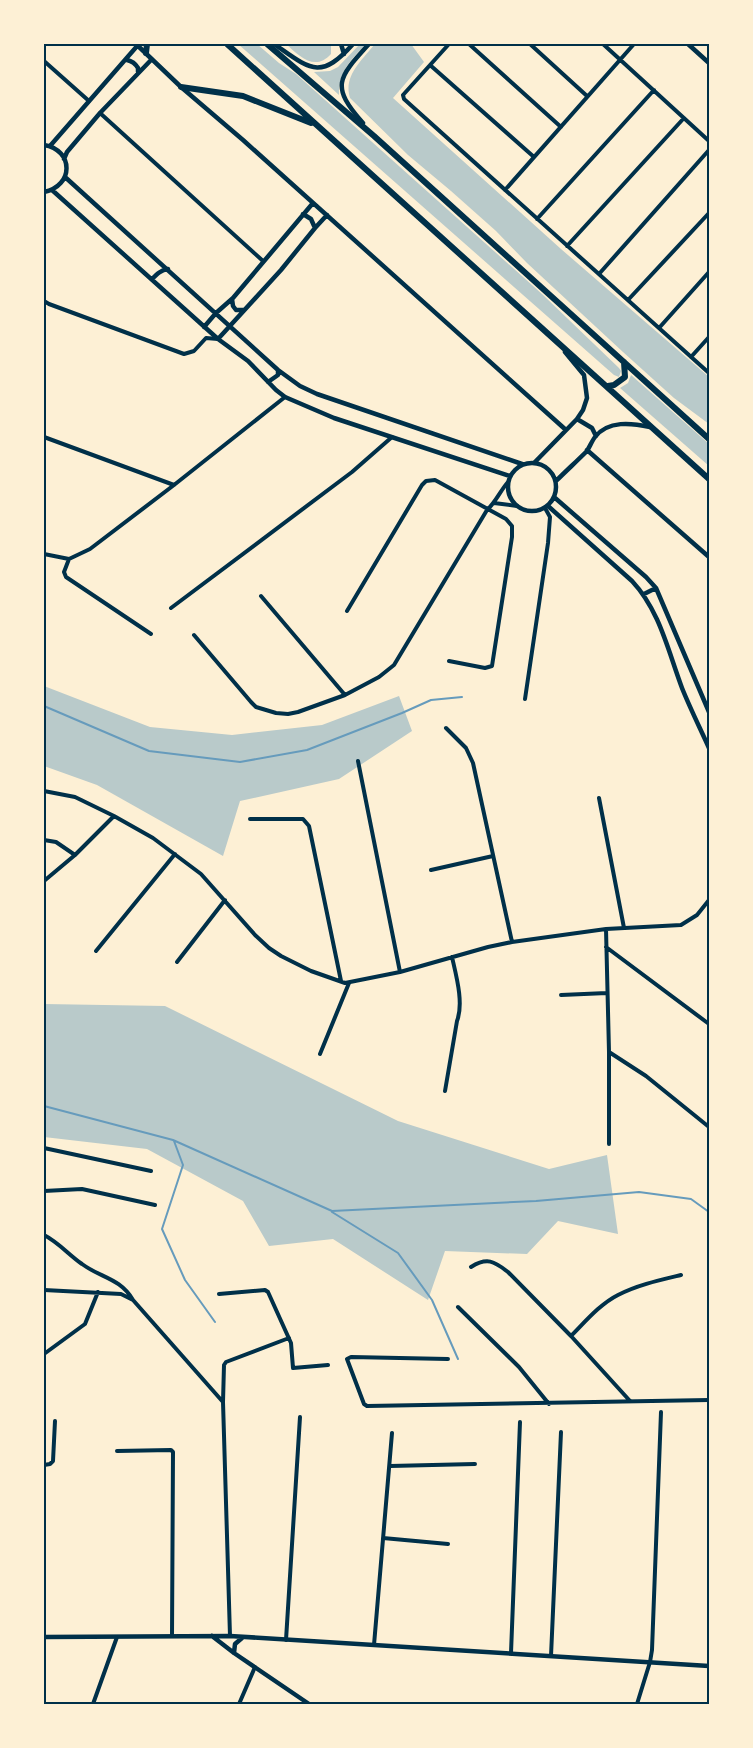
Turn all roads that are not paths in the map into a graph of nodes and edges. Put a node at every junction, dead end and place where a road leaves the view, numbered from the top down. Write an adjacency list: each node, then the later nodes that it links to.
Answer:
1 (147, 44): 15 (highway)
2 (227, 44): 30 (highway)
3 (267, 44): 32 (highway)
4 (274, 44): 16 (street)
5 (341, 44): 16 (street)
6 (353, 44): 16 (street)
7 (369, 44): 32 (street)
8 (449, 44): 22 (street)
9 (469, 44): 31 (street)
10 (530, 44): 26 (street)
11 (603, 44): 19 (street)
12 (634, 44): 19 (street)
13 (688, 44): 21 (street)
14 (137, 45): 15 (street); 18 (street)
15 (146, 53): 17 (street)
16 (344, 54)
17 (152, 59): 23 (street); 24 (street)
18 (127, 60): 23 (street); 27 (street)
19 (621, 60): 25 (street); 26 (street)
20 (44, 61): 27 (street)
21 (709, 63)
22 (430, 65): 37 (street); 41 (street)
23 (138, 72): 28 (street)
24 (181, 87): 30 (highway); 43 (street)
25 (654, 90): 29 (street); 47 (street)
26 (587, 96): 31 (street)
27 (89, 101): 35 (street)
28 (100, 113): 38 (street); 50 (street)
29 (684, 118): 33 (street); 49 (street)
30 (317, 126): 65 (highway)
31 (561, 127): 37 (street)
32 (374, 136): 70 (highway)
33 (709, 141)
34 (44, 144): 35 (street)
35 (50, 146): 38 (street)
36 (709, 150): 53 (street)
37 (534, 157): 41 (street)
38 (64, 159): 39 (street)
39 (65, 178): 40 (street); 51 (street)
40 (52, 190): 42 (street); 54 (street)
41 (505, 190): 47 (street)
42 (44, 192)
43 (312, 203): 45 (street); 46 (street)
44 (709, 213): 57 (street)
45 (303, 214): 48 (street); 50 (street)
46 (327, 216): 48 (street); 78 (street)
47 (537, 219): 49 (street)
48 (315, 228): 60 (street)
49 (567, 246): 53 (street)
50 (263, 261): 55 (street)
51 (168, 270): 54 (street); 61 (street)
52 (709, 272): 64 (street)
53 (599, 274): 57 (street)
54 (152, 279): 63 (street)
55 (232, 298): 60 (street); 61 (street)
56 (44, 300): 58 (street)
57 (628, 300): 64 (street)
58 (49, 304): 59 (street); 67 (street)
59 (44, 305)
60 (244, 310): 62 (street)
61 (216, 313): 62 (street); 63 (street)
62 (229, 326): 68 (street); 71 (street)
63 (204, 327): 67 (street); 68 (street)
64 (659, 328): 69 (street)
65 (551, 336): 74 (highway); 76 (street)
66 (709, 337): 69 (street)
67 (206, 338): 68 (street)
68 (218, 339): 73 (street)
69 (691, 357): 72 (street)
70 (624, 362): 74 (highway); 82 (highway)
71 (278, 370): 73 (street); 85 (street)
72 (709, 373)
73 (268, 382): 75 (street)
74 (608, 386): 77 (highway)
75 (285, 397): 81 (street); 90 (street)
76 (578, 419): 78 (street); 79 (street)
77 (652, 427): 79 (street); 87 (highway)
78 (566, 430): 84 (street)
79 (596, 436): 83 (street)
80 (44, 437): 90 (street)
81 (392, 437): 86 (street); 102 (street)
82 (709, 439)
83 (587, 450): 88 (street); 97 (street)
84 (534, 462): 85 (street); 88 (street)
85 (522, 464): 86 (street)
86 (510, 476): 89 (street)
87 (709, 479)
88 (556, 481): 91 (street)
89 (508, 482): 92 (street); 93 (street)
90 (174, 485): 98 (street)
91 (554, 497): 94 (street); 99 (street)
92 (494, 503): 93 (street); 95 (street)
93 (517, 506): 94 (street)
94 (546, 507): 100 (street); 108 (street)
95 (487, 510): 103 (street); 106 (street); 107 (street)
96 (44, 554): 98 (street)
97 (709, 557)
98 (69, 559): 104 (street)
99 (656, 588): 100 (street); 109 (street)
100 (644, 594): 111 (street)
101 (261, 596): 107 (street)
102 (171, 608)
103 (347, 611)
104 (151, 634)
105 (194, 635): 107 (street)
106 (449, 661)
107 (344, 695)
108 (525, 699)
109 (709, 712)
110 (446, 728): 120 (street)
111 (709, 748)
112 (358, 761): 132 (street)
113 (44, 791): 115 (street)
114 (599, 798): 125 (street)
115 (114, 816): 118 (street); 119 (street)
116 (250, 819): 133 (street)
117 (44, 840): 119 (street)
118 (176, 854): 123 (street); 129 (street)
119 (76, 855): 122 (street)
120 (494, 856): 121 (street); 127 (street)
121 (431, 870)
122 (44, 882)
123 (225, 900): 131 (street); 133 (street)
124 (709, 900): 125 (street)
125 (624, 928): 126 (street)
126 (606, 929): 127 (street); 128 (street)
127 (512, 942): 130 (street)
128 (606, 947): 135 (street); 137 (street)
129 (96, 951)
130 (452, 957): 132 (street); 140 (street)
131 (177, 962)
132 (400, 972): 134 (street)
133 (340, 981): 134 (street)
134 (349, 983): 139 (street)
135 (607, 992): 136 (street); 138 (street)
136 (561, 995)
137 (709, 1024)
138 (610, 1052): 141 (street); 142 (street)
139 (320, 1054)
140 (445, 1091)
141 (709, 1127)
142 (609, 1144)
143 (44, 1148): 144 (street)
144 (151, 1171)
145 (44, 1191): 146 (street)
146 (155, 1205)
147 (44, 1235): 153 (street)
148 (471, 1267): 155 (street)
149 (681, 1275): 155 (street)
150 (44, 1290): 151 (street)
151 (98, 1292): 153 (street); 157 (street)
152 (219, 1294): 156 (street)
153 (133, 1300): 162 (street)
154 (458, 1307): 163 (street)
155 (571, 1336): 161 (street)
156 (289, 1338): 159 (street); 162 (street)
157 (44, 1354)
158 (448, 1359): 163 (street)
159 (328, 1365)
160 (709, 1400): 161 (street)
161 (630, 1401): 163 (street)
162 (223, 1402): 178 (street)
163 (550, 1404)
164 (661, 1412): 187 (street)
165 (300, 1418): 182 (street)
166 (55, 1421): 171 (street)
167 (520, 1422): 185 (street)
168 (561, 1432): 186 (street)
169 (392, 1434): 173 (street)
170 (117, 1451): 176 (street)
171 (44, 1464)
172 (475, 1464): 173 (street)
173 (390, 1466): 174 (street)
174 (383, 1538): 175 (street); 183 (street)
175 (448, 1544)
176 (172, 1636): 177 (street); 180 (street)
177 (212, 1636): 178 (street); 184 (street)
178 (230, 1636): 181 (street)
179 (44, 1637): 180 (street)
180 (117, 1637): 190 (street)
181 (243, 1637): 182 (street); 184 (street)
182 (286, 1640): 183 (street)
183 (374, 1645): 185 (street)
184 (234, 1653): 189 (street)
185 (511, 1653): 186 (street)
186 (551, 1656): 187 (street)
187 (650, 1662): 188 (street); 193 (street)
188 (709, 1666)
189 (255, 1667): 191 (street); 192 (street)
190 (93, 1704)
191 (239, 1704)
192 (309, 1704)
193 (637, 1704)

